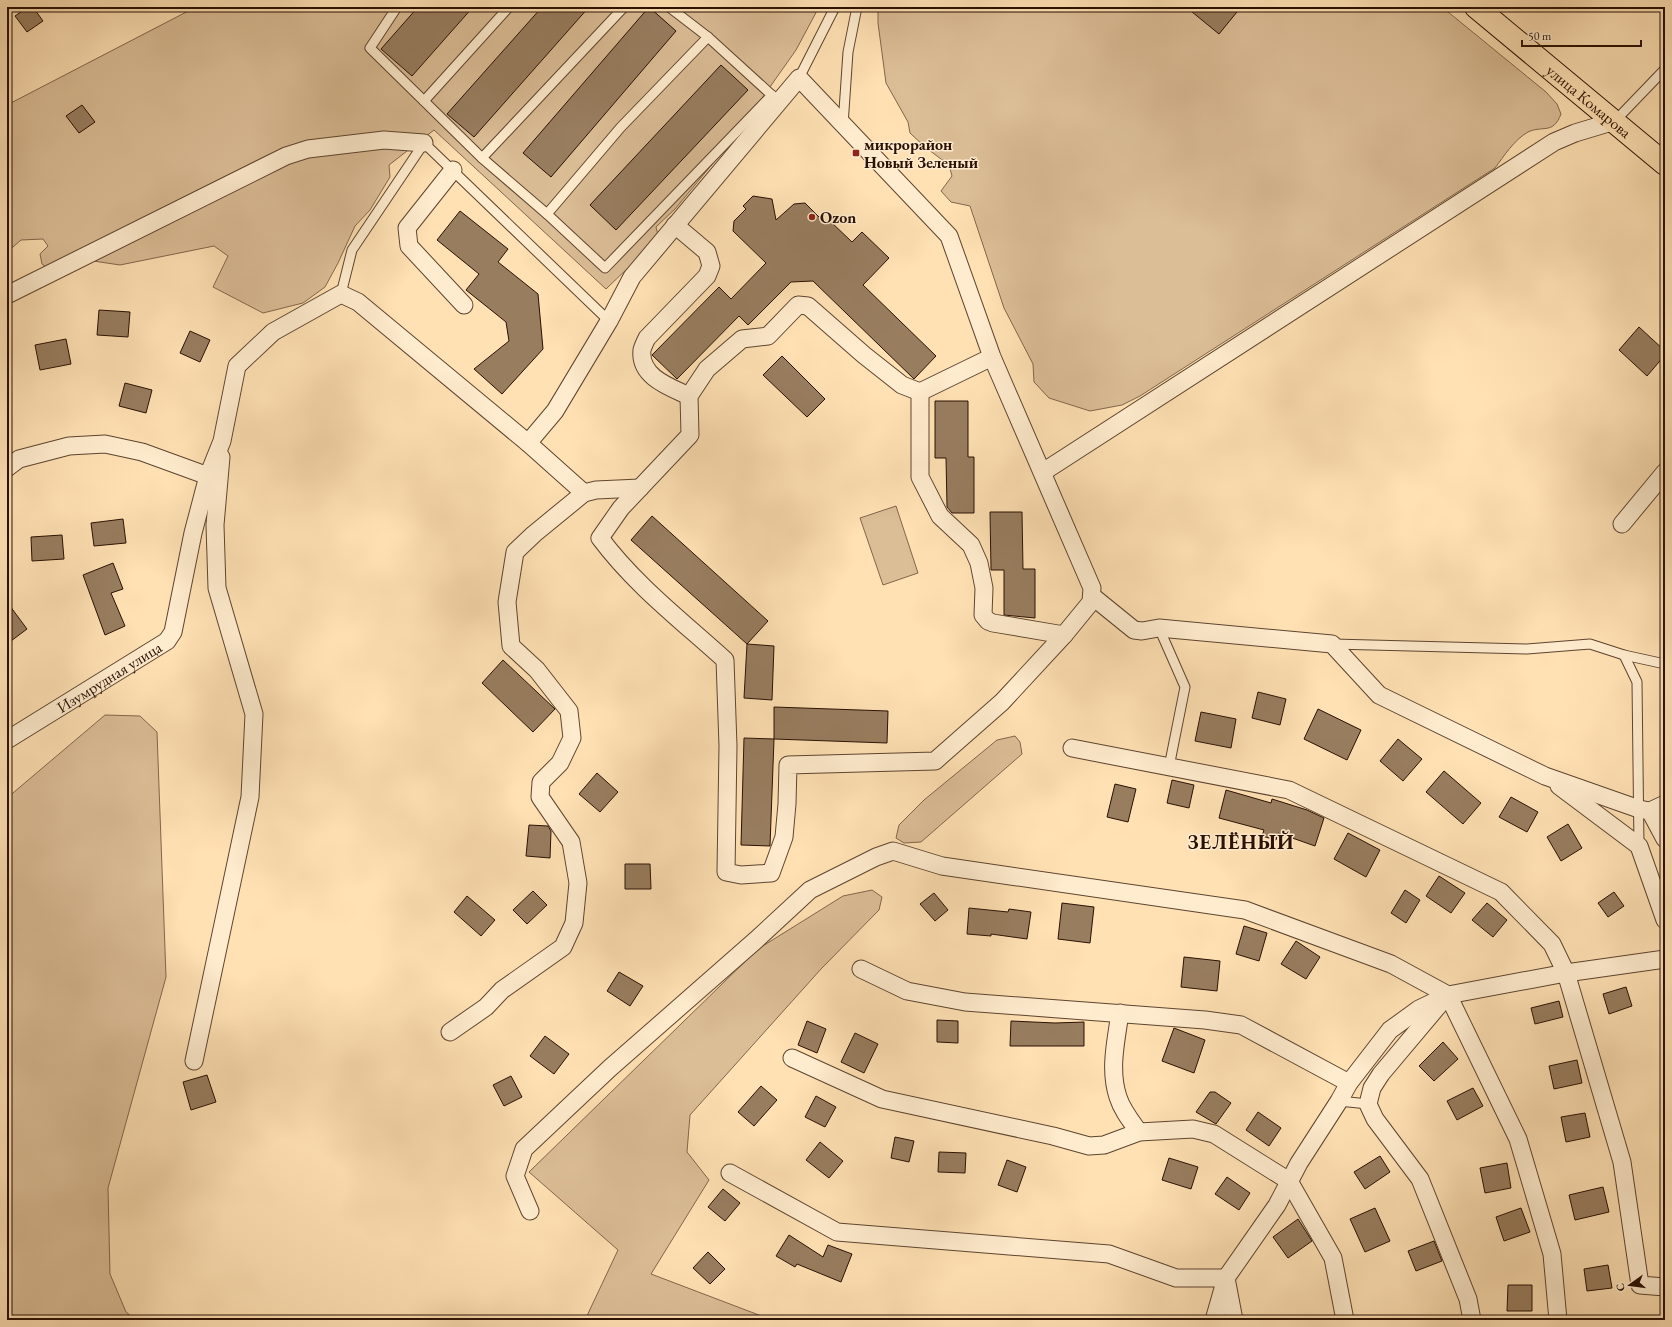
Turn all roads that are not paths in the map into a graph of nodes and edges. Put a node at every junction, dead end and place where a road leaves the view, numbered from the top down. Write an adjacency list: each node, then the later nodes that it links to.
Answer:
1 (397, 7): 12 (lane)
2 (509, 7): 12 (lane)
3 (624, 7): 16 (lane)
4 (668, 7): 8 (lane)
5 (835, 7): 10 (lane)
6 (857, 7): 14 (lane)
7 (1476, 7): 13 (main road, улица Комарова)
8 (708, 37): 11 (lane); 19 (lane)
9 (1665, 69): 13 (lane)
10 (799, 78): 11 (street); 14 (street)
11 (775, 98): 19 (lane); 20 (street)
12 (424, 101): 16 (lane)
13 (1615, 121): 17 (main road, улица Комарова); 31 (street)
14 (843, 125): 25 (street)
15 (424, 143): 18 (lane); 21 (lane); 22 (street)
16 (482, 158): 19 (lane)
17 (1665, 164)
18 (453, 170): 23 (street); 24 (lane)
19 (547, 214)
20 (675, 225): 24 (street); 27 (street)
21 (341, 294): 28 (street); 29 (street)
22 (7, 295)
23 (464, 304)
24 (609, 321): 29 (street)
25 (992, 357): 26 (street); 31 (street)
26 (920, 392): 27 (street); 39 (street)
27 (689, 396): 34 (street)
28 (222, 441): 33 (street, Изумрудная улица); 58 (street)
29 (528, 443): 35 (street)
30 (7, 468): 33 (street)
31 (1043, 472): 37 (street)
32 (1665, 472): 36 (street)
33 (208, 476): 43 (street, Изумрудная улица)
34 (640, 488): 35 (street); 39 (street)
35 (584, 493): 56 (street)
36 (1622, 524)
37 (1092, 596): 38 (street); 39 (street)
38 (1159, 628): 40 (street); 45 (lane)
39 (1064, 635)
40 (1332, 644): 41 (lane); 46 (street)
41 (1624, 655): 42 (lane); 47 (lane)
42 (1665, 664)
43 (7, 740)
44 (1072, 748): 45 (street)
45 (1169, 767): 53 (street)
46 (1545, 776): 47 (street); 49 (street)
47 (1652, 808): 48 (street); 49 (lane)
48 (1665, 839)
49 (1639, 846): 50 (street)
50 (1665, 920)
51 (1665, 959): 53 (street)
52 (861, 969): 55 (street)
53 (1566, 973): 54 (street); 67 (street)
54 (1448, 995): 59 (street); 61 (street); 65 (street); 72 (street)
55 (1120, 1014): 59 (street); 62 (street)
56 (450, 1032)
57 (792, 1058): 62 (street)
58 (194, 1060)
59 (1349, 1083): 60 (street)
60 (1339, 1101): 61 (lane); 64 (street)
61 (1368, 1104): 71 (street)
62 (1139, 1132): 64 (street)
63 (730, 1173): 66 (street)
64 (1289, 1181): 66 (street); 70 (street)
65 (530, 1211)
66 (1226, 1278): 68 (street); 69 (street)
67 (1665, 1287)
68 (1214, 1320)
69 (1234, 1320)
70 (1345, 1320)
71 (1472, 1320)
72 (1558, 1320)

